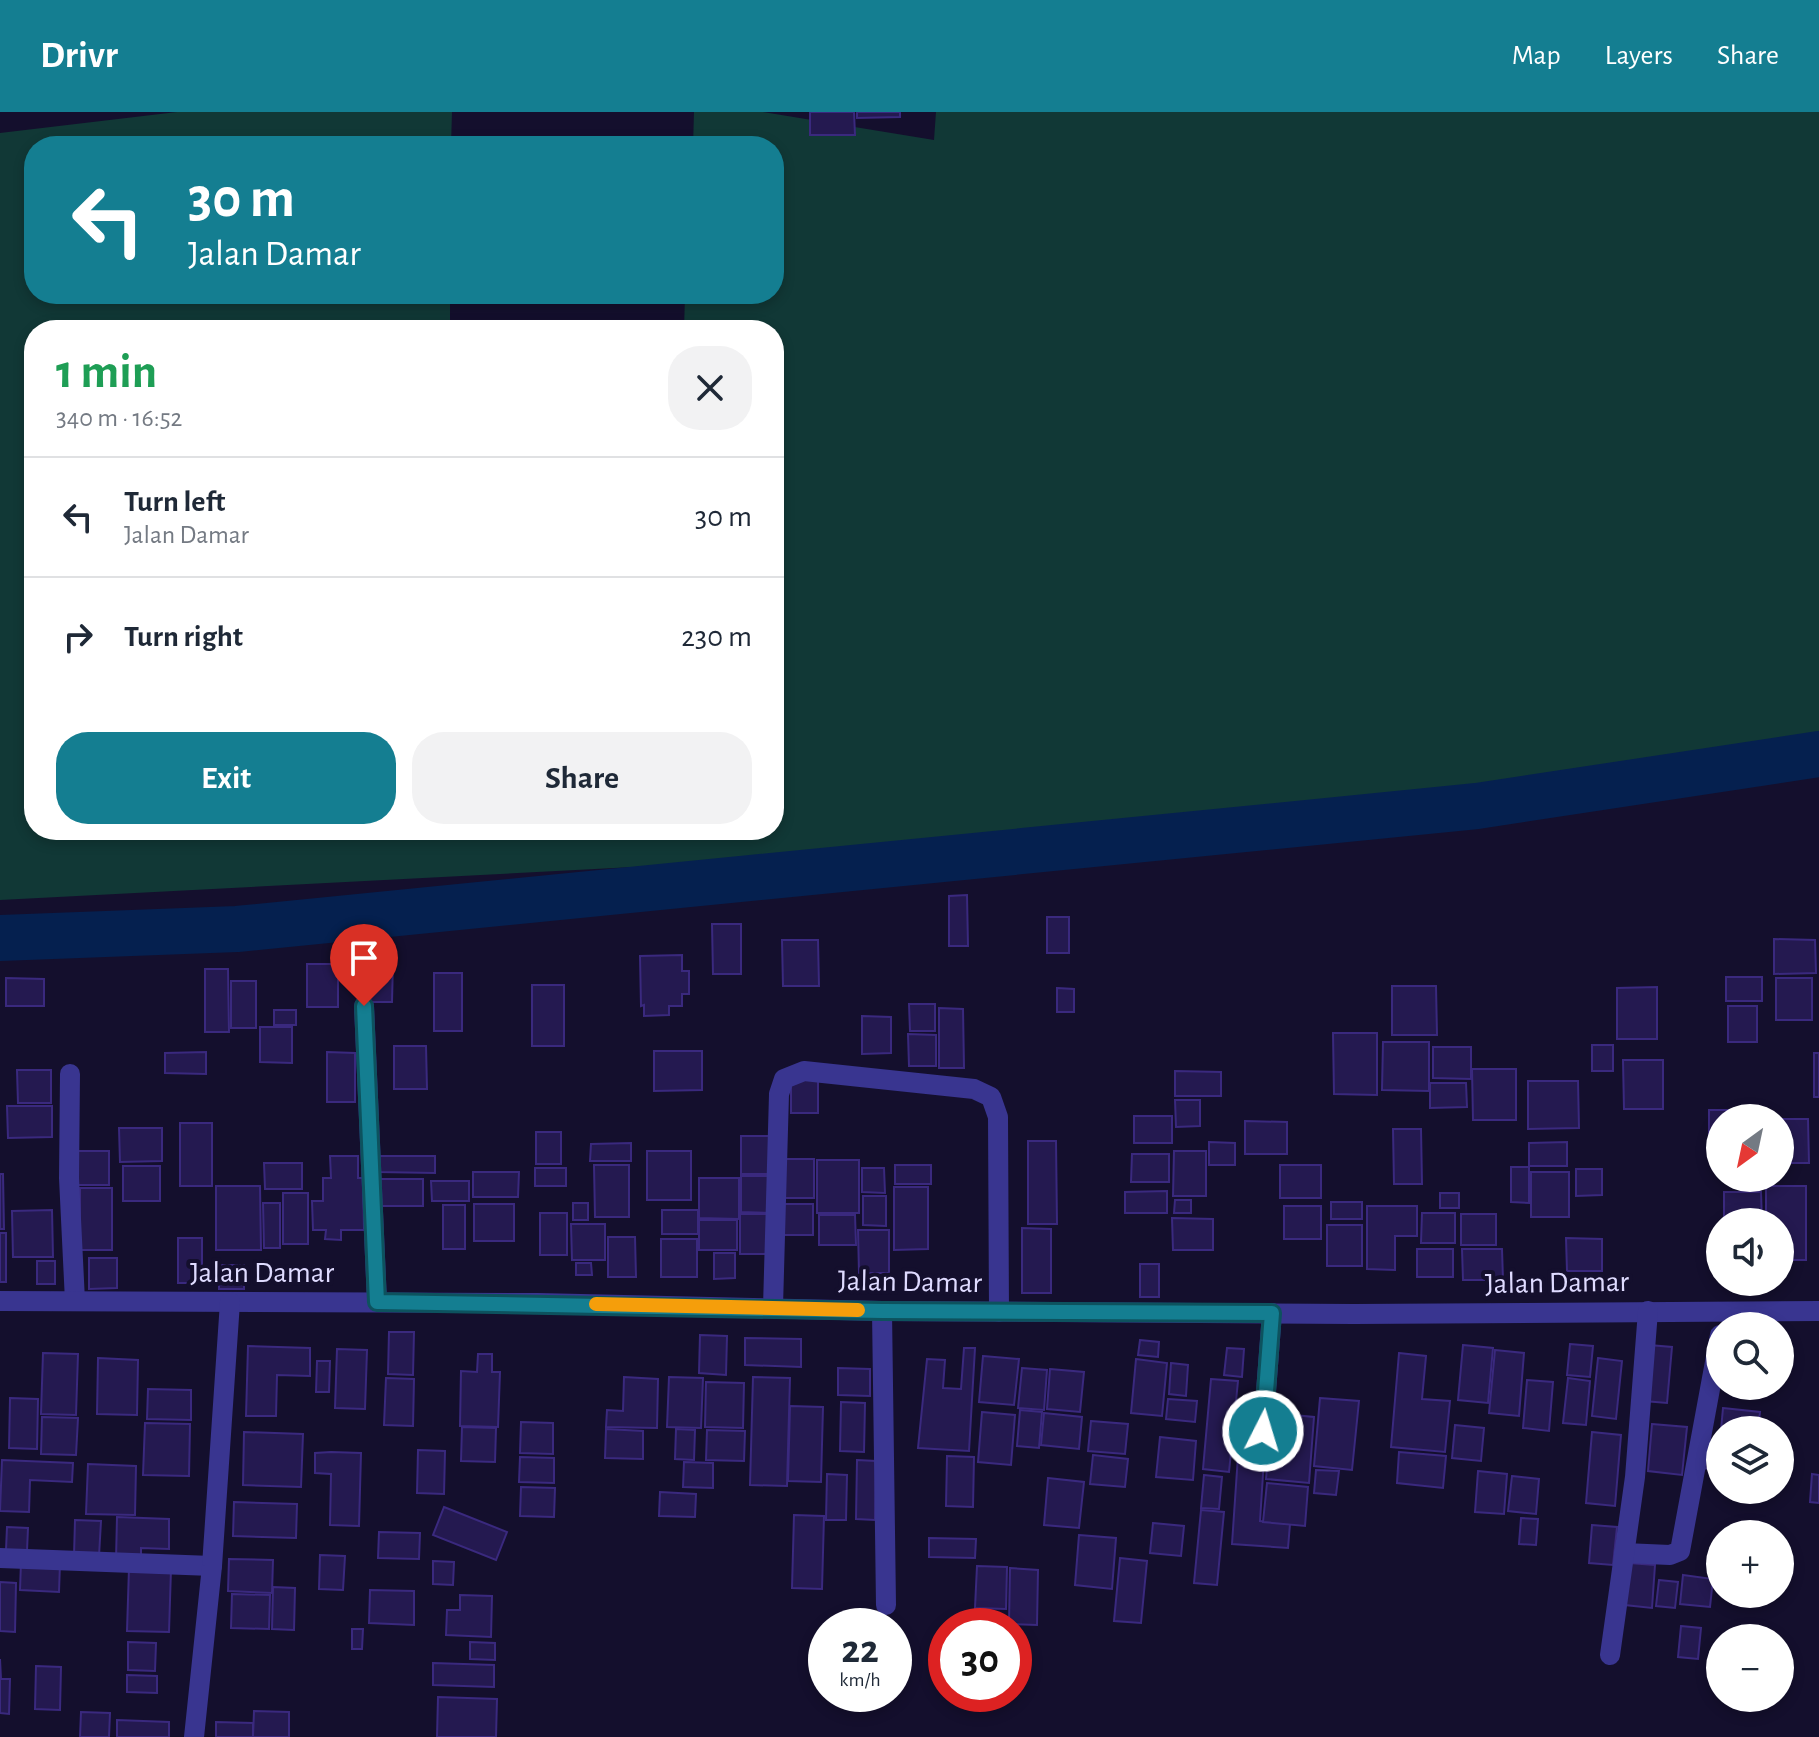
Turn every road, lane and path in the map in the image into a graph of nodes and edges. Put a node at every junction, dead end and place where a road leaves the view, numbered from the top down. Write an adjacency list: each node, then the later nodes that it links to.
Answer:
1 (364, 1006): 6 (street)
2 (70, 1074): 4 (street)
3 (0, 1301): 4 (street, Jalan Damar)
4 (75, 1301): 5 (street, Jalan Damar)
5 (230, 1302): 6 (street, Jalan Damar); 19 (street)
6 (377, 1302): 7 (street, Jalan Damar)
7 (773, 1307): 8 (street, Jalan Damar); 11 (street)
8 (882, 1311): 11 (street, Jalan Damar); 20 (street)
9 (1648, 1311): 12 (street, Jalan Damar); 14 (street, Jalan Damar); 17 (street)
10 (1819, 1311): 13 (street, Jalan Damar)
11 (999, 1312): 12 (street, Jalan Damar)
12 (1272, 1313): 16 (street)
13 (1794, 1313)
14 (1706, 1316)
15 (1708, 1400): 17 (street)
16 (1263, 1431)
17 (1624, 1553): 21 (street)
18 (0, 1558): 19 (street)
19 (212, 1566): 22 (street)
20 (886, 1605)
21 (1610, 1655)
22 (194, 1737)

